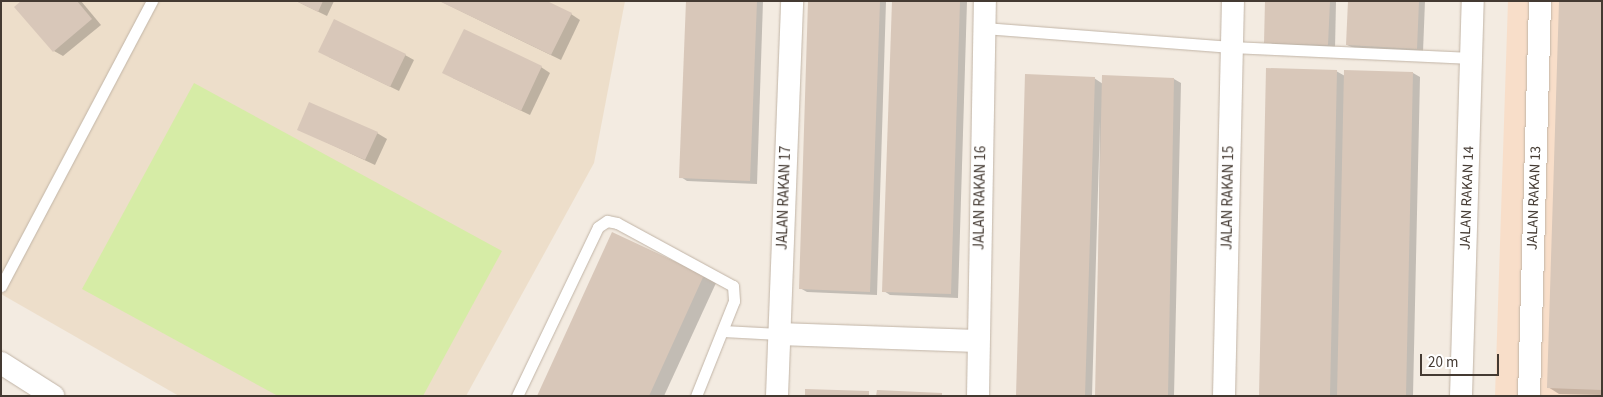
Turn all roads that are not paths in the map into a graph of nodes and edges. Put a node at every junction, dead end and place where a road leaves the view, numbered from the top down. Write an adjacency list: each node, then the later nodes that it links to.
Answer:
1 (152, 1): 10 (lane)
2 (792, 1): 12 (street, JALAN RAKAN 17)
3 (985, 1): 7 (street, JALAN RAKAN 16)
4 (1233, 1): 8 (street, JALAN RAKAN 15)
5 (1473, 1): 9 (street, JALAN RAKAN 14)
6 (1540, 1): 22 (street, JALAN RAKAN 13)
7 (984, 28): 8 (lane); 13 (street, JALAN RAKAN 16)
8 (1231, 47): 9 (lane); 20 (street, JALAN RAKAN 15)
9 (1472, 58): 21 (street, JALAN RAKAN 14)
10 (1, 286)
11 (723, 331): 12 (lane); 16 (lane); 17 (lane)
12 (779, 334): 13 (street); 18 (street, JALAN RAKAN 17)
13 (977, 341): 19 (street, JALAN RAKAN 16)
14 (1, 363): 15 (street)
15 (53, 396)
16 (518, 396)
17 (696, 396)
18 (777, 396)
19 (978, 396)
20 (1224, 396)
21 (1461, 396)
22 (1529, 396)

